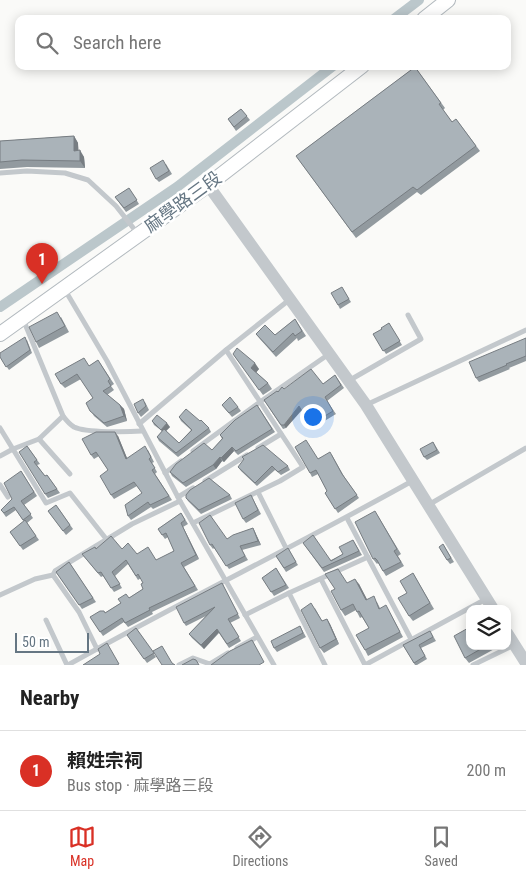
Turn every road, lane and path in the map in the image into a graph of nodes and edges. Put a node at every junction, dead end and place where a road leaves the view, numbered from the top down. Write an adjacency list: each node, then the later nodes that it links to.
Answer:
1 (448, 0): 2 (main road)
2 (429, 15)
3 (357, 70): 5 (main road, 麻學路三段)
4 (0, 173): 6 (lane)
5 (208, 185): 6 (main road, 麻學路三段); 8 (street)
6 (138, 235): 7 (main road, 麻學路三段)
7 (63, 288): 10 (main road, 麻學路三段); 19 (lane)
8 (290, 299): 13 (lane); 14 (street)
9 (408, 315): 15 (lane)
10 (22, 317): 12 (main road, 麻學路三段); 18 (lane)
11 (526, 330): 17 (lane)
12 (0, 334)
13 (226, 350): 16 (lane); 19 (lane)
14 (330, 354): 15 (street); 16 (lane)
15 (349, 380): 17 (street)
16 (260, 402): 22 (lane); 27 (lane)
17 (366, 405): 29 (street)
18 (63, 416): 21 (lane); 23 (lane)
19 (139, 424): 21 (lane)
20 (0, 428): 25 (lane)
21 (142, 431): 27 (lane)
22 (281, 434): 31 (lane); 33 (lane)
23 (39, 439): 25 (lane); 28 (lane)
24 (526, 448): 34 (lane)
25 (13, 449): 26 (lane); 37 (lane)
26 (0, 456)
27 (165, 473): 33 (lane)
28 (70, 474)
29 (414, 480): 34 (street); 35 (lane)
30 (0, 485): 32 (lane)
31 (258, 492): 36 (lane); 38 (lane)
32 (8, 497)
33 (179, 499): 36 (lane); 37 (lane)
34 (429, 505): 45 (street)
35 (347, 518): 38 (lane); 39 (lane)
36 (193, 523): 42 (lane)
37 (107, 540): 40 (lane)
38 (286, 548): 42 (lane)
39 (368, 557): 41 (lane); 50 (lane)
40 (53, 575): 44 (lane); 52 (lane)
41 (321, 579): 43 (lane); 58 (lane)
42 (226, 580): 46 (lane); 52 (lane)
43 (289, 593): 46 (lane); 57 (lane)
44 (0, 595)
45 (489, 604): 50 (lane)
46 (245, 615): 48 (lane)
47 (46, 620): 54 (lane)
48 (257, 637): 55 (lane); 56 (lane)
49 (511, 638): 51 (street)
50 (411, 639): 58 (lane)
51 (515, 644): 53 (street); 59 (lane)
52 (97, 649): 54 (lane)
53 (526, 664)
54 (67, 665)
55 (178, 665)
56 (274, 665)
57 (325, 665)
58 (365, 665)
59 (473, 665)

